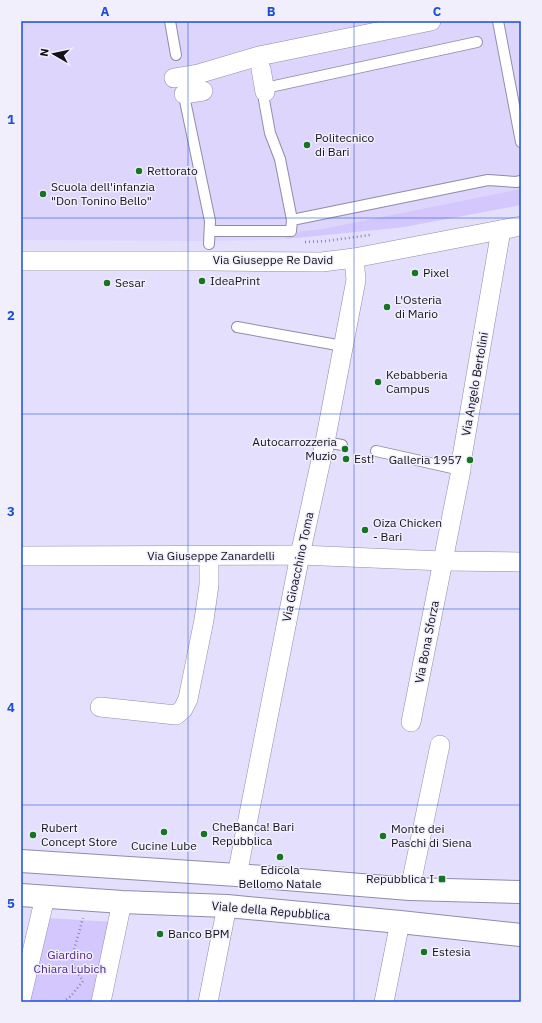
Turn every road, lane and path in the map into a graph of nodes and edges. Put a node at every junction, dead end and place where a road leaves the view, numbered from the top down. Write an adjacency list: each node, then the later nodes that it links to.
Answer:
1 (170, 21): 5 (lane)
2 (431, 21): 7 (street)
3 (498, 21): 10 (lane)
4 (477, 42): 8 (lane)
5 (176, 55)
6 (261, 69): 8 (street)
7 (181, 90): 9 (street); 15 (lane)
8 (265, 92): 12 (lane)
9 (204, 95)
10 (521, 142)
11 (521, 181): 12 (lane)
12 (292, 220): 15 (lane)
13 (521, 226): 14 (street, Via Giuseppe Re David)
14 (501, 230): 17 (street, Via Giuseppe Re David); 22 (street, Via Angelo Bertolini)
15 (210, 231): 16 (lane)
16 (209, 244)
17 (354, 258): 18 (street, Via Giuseppe Re David); 20 (street, Via Gioacchino Toma)
18 (21, 261)
19 (237, 327): 20 (lane)
20 (343, 346): 23 (street, Via Gioacchino Toma)
21 (376, 451): 22 (lane)
22 (461, 470): 26 (street, Via Angelo Bertolini)
23 (300, 555): 25 (street, Via Giuseppe Zanardelli); 26 (street, Via Giuseppe Zanardelli); 32 (street, Via Gioacchino Toma)
24 (21, 556): 25 (street, Via Giuseppe Zanardelli)
25 (209, 556): 28 (street)
26 (443, 561): 27 (street, Via Giuseppe Zanardelli); 29 (street, Via Bona Sforza)
27 (521, 562)
28 (100, 707)
29 (410, 722)
30 (440, 745): 33 (street)
31 (21, 861): 32 (main road)
32 (237, 875): 33 (main road)
33 (410, 889): 34 (main road)
34 (521, 892)
35 (21, 895): 36 (main road, Viale della Repubblica)
36 (45, 897): 37 (main road, Viale della Repubblica); 42 (street)
37 (85, 899): 38 (main road, Viale della Repubblica); 43 (path)
38 (122, 902): 39 (main road, Viale della Repubblica); 44 (street)
39 (227, 906): 40 (main road, Viale della Repubblica); 45 (street)
40 (400, 922): 41 (main road, Viale della Repubblica); 46 (street)
41 (521, 936)
42 (21, 999)
43 (63, 1002)
44 (101, 1002)
45 (208, 1002)
46 (384, 1002)

